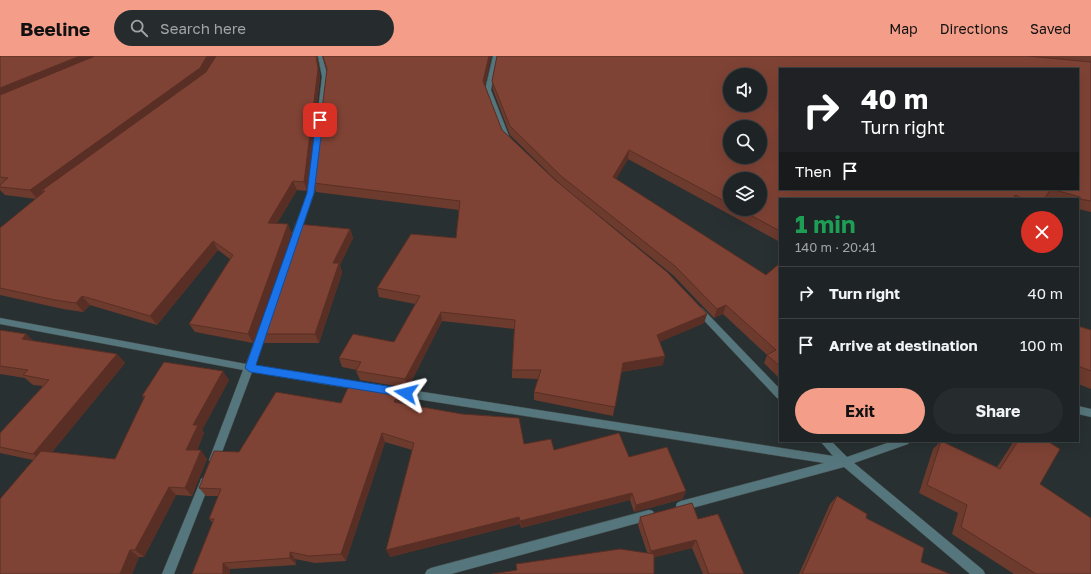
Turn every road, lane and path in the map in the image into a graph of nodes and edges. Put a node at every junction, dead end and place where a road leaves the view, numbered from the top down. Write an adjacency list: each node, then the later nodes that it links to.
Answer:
1 (320, 56): 4 (street)
2 (496, 56): 3 (street)
3 (516, 147)
4 (293, 244)
5 (695, 306): 11 (street)
6 (268, 317): 8 (street)
7 (0, 322): 8 (street)
8 (250, 368): 9 (street); 17 (street)
9 (367, 387)
10 (383, 389): 16 (street)
11 (779, 393)
12 (1079, 410): 13 (street)
13 (1091, 413)
14 (825, 442): 16 (street)
15 (902, 442): 16 (street)
16 (845, 462): 18 (street); 19 (street)
17 (168, 574)
18 (431, 574)
19 (979, 574)

